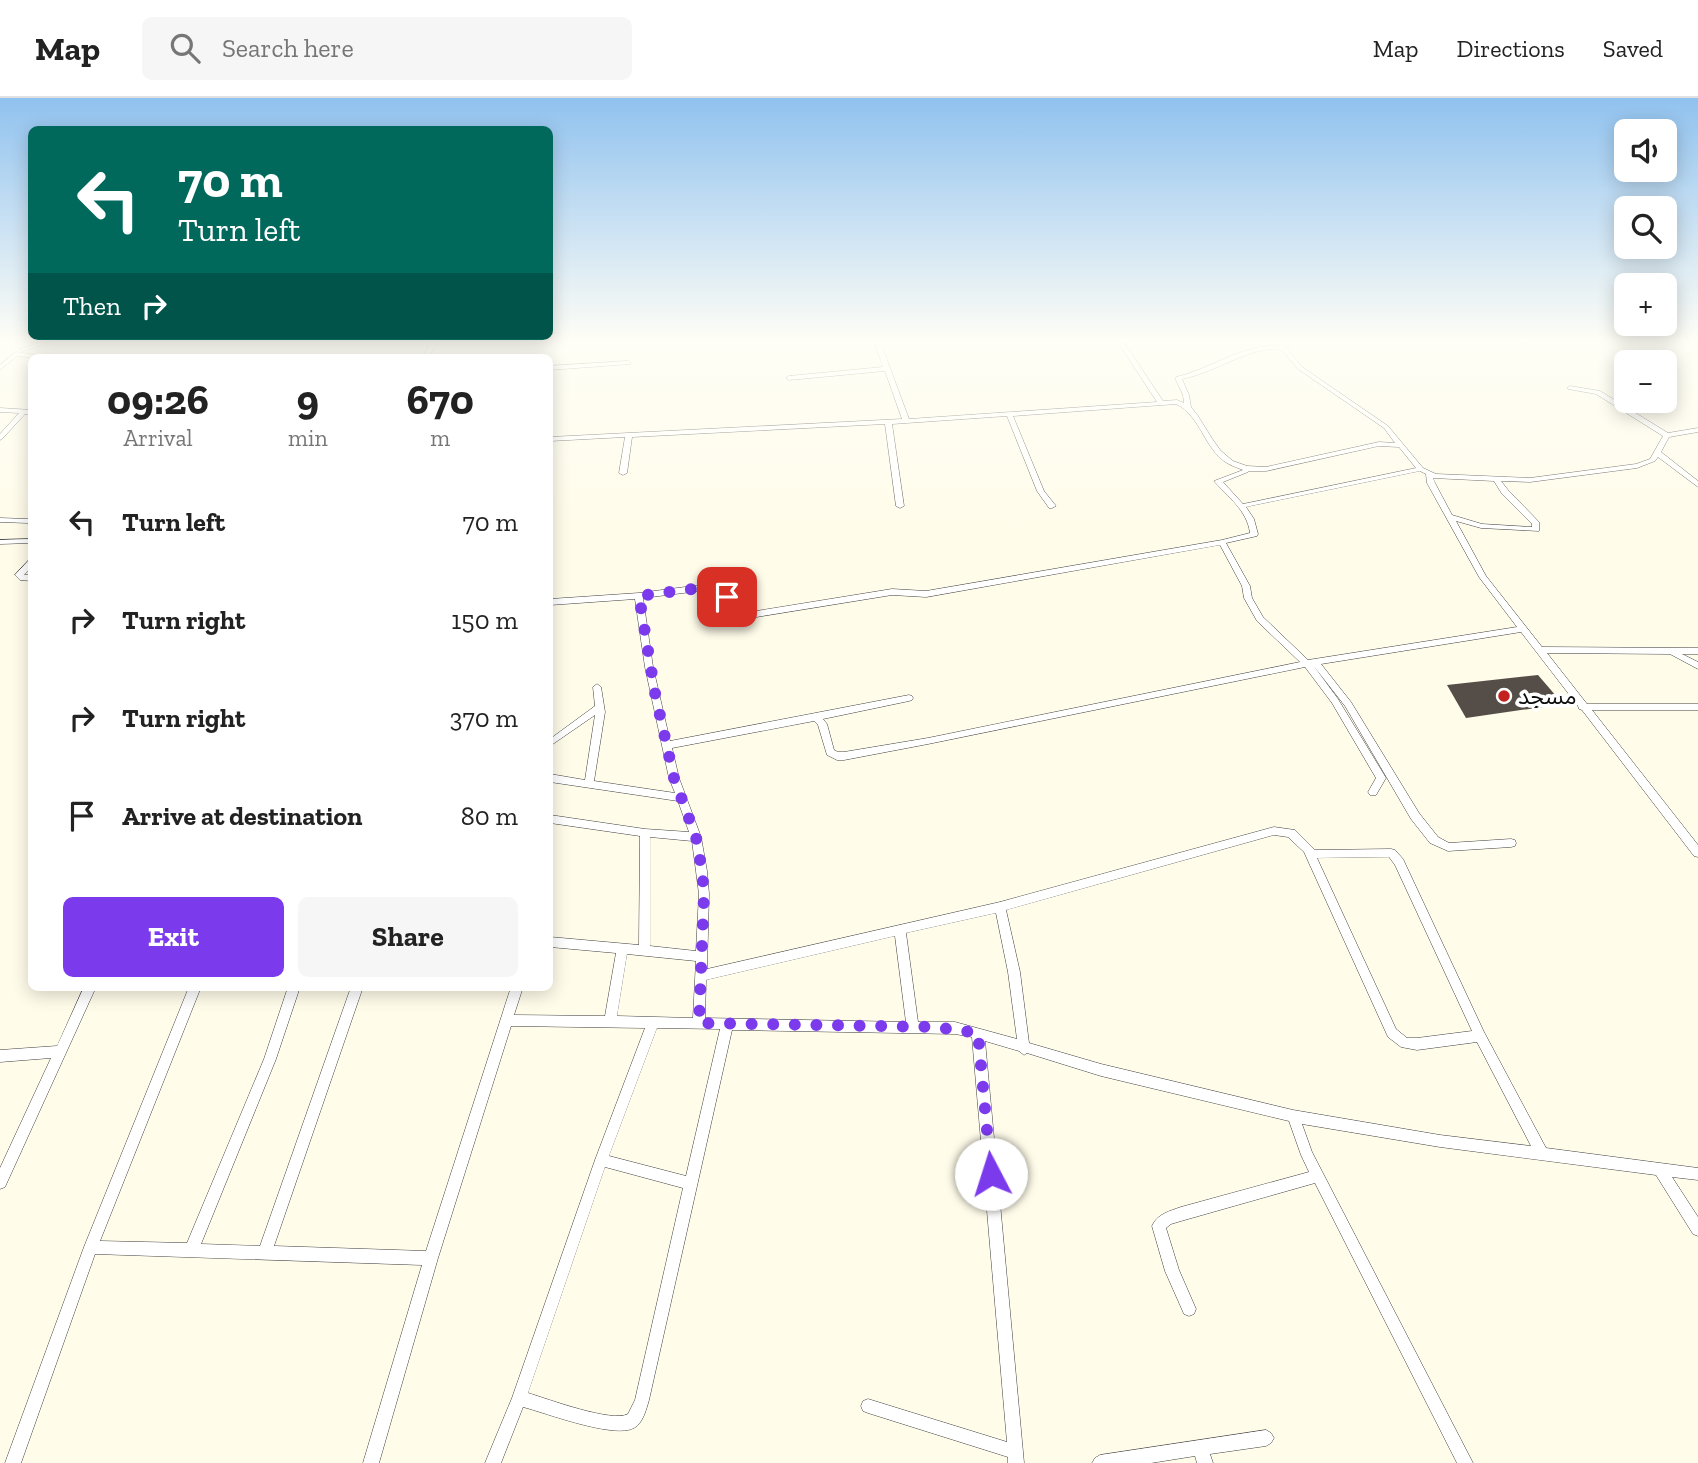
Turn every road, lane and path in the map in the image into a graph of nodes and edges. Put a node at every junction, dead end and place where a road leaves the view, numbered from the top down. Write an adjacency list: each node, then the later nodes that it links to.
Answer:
1 (900, 405): 10 (street)
2 (1138, 405): 9 (street)
3 (1184, 405): 6 (street)
4 (1354, 405): 17 (street)
5 (1618, 405): 14 (street)
6 (1188, 406): 19 (street)
7 (0, 410): 8 (street)
8 (28, 412): 15 (street)
9 (1009, 414): 10 (street); 25 (street)
10 (906, 421): 11 (street)
11 (888, 422): 13 (street); 24 (street)
12 (1698, 430): 14 (street)
13 (629, 434): 16 (street); 21 (street)
14 (1667, 435): 18 (street)
15 (0, 438)
16 (553, 439)
17 (1402, 445): 19 (street); 20 (street)
18 (1657, 452): 22 (street); 23 (street)
19 (1247, 471): 26 (street)
20 (1425, 471): 22 (street); 26 (street); 27 (street)
21 (623, 473)
22 (1496, 479): 27 (street)
23 (1698, 485)
24 (900, 506)
25 (1052, 506)
26 (1242, 506): 32 (street)
27 (1451, 517): 37 (street)
28 (0, 520): 29 (street)
29 (28, 521)
30 (28, 541): 31 (street)
31 (0, 542)
32 (1222, 542): 35 (street); 41 (street)
33 (28, 566): 34 (street)
34 (28, 578)
35 (639, 596): 36 (street); 50 (street)
36 (553, 603)
37 (1522, 629): 38 (street); 41 (street)
38 (1538, 650): 39 (street); 46 (street)
39 (1669, 651): 40 (street); 42 (street)
40 (1698, 651)
41 (1311, 663): 48 (street); 53 (street); 58 (street)
42 (1698, 666)
43 (597, 687): 45 (street)
44 (909, 698): 48 (street)
45 (600, 707): 49 (street); 52 (street)
46 (1582, 707): 47 (street); 60 (street)
47 (1698, 707)
48 (816, 717): 50 (street)
49 (553, 741)
50 (667, 745): 54 (street)
51 (553, 778): 52 (street)
52 (589, 784): 54 (street)
53 (1373, 792)
54 (681, 798): 57 (street)
55 (553, 819): 56 (street)
56 (645, 833): 57 (street); 65 (street)
57 (696, 837): 66 (street)
58 (1511, 843)
59 (1309, 853): 61 (street); 80 (street); 80 (street)
60 (1698, 853)
61 (1000, 907): 62 (street); 81 (street)
62 (900, 932): 67 (street); 78 (street)
63 (553, 942): 64 (street)
64 (622, 948): 65 (street); 74 (street)
65 (644, 950): 66 (street)
66 (700, 956): 67 (street)
67 (701, 976): 76 (street)
68 (88, 991): 82 (street)
69 (193, 991): 93 (street)
70 (293, 991): 94 (street)
71 (356, 991): 95 (street)
72 (516, 991): 73 (street)
73 (507, 1020): 74 (street); 96 (street)
74 (610, 1023): 75 (street)
75 (653, 1023): 76 (street); 86 (street)
76 (699, 1023): 77 (street)
77 (727, 1024): 78 (street); 91 (street)
78 (913, 1027): 79 (street)
79 (978, 1033): 81 (street); 102 (street)
80 (1480, 1036): 85 (street)
81 (1024, 1049): 84 (street)
82 (58, 1052): 83 (street); 90 (street)
83 (0, 1056)
84 (1293, 1115): 85 (street); 89 (street)
85 (1542, 1154): 87 (street)
86 (601, 1160): 91 (street); 98 (street)
87 (1658, 1168): 88 (street); 92 (street)
88 (1698, 1174)
89 (1317, 1175): 97 (street); 108 (street)
90 (0, 1182)
91 (691, 1184): 98 (street)
92 (1698, 1229)
93 (91, 1247): 94 (street); 104 (street)
94 (191, 1251): 95 (street)
95 (265, 1252): 96 (street)
96 (430, 1258): 105 (street)
97 (1189, 1309)
98 (519, 1398): 106 (street)
99 (868, 1406): 102 (street)
100 (1266, 1437): 101 (street)
101 (1203, 1455): 103 (street)
102 (1015, 1457)
103 (1132, 1461): 107 (street)
104 (13, 1463)
105 (371, 1463)
106 (493, 1463)
107 (1100, 1463)
108 (1465, 1463)

